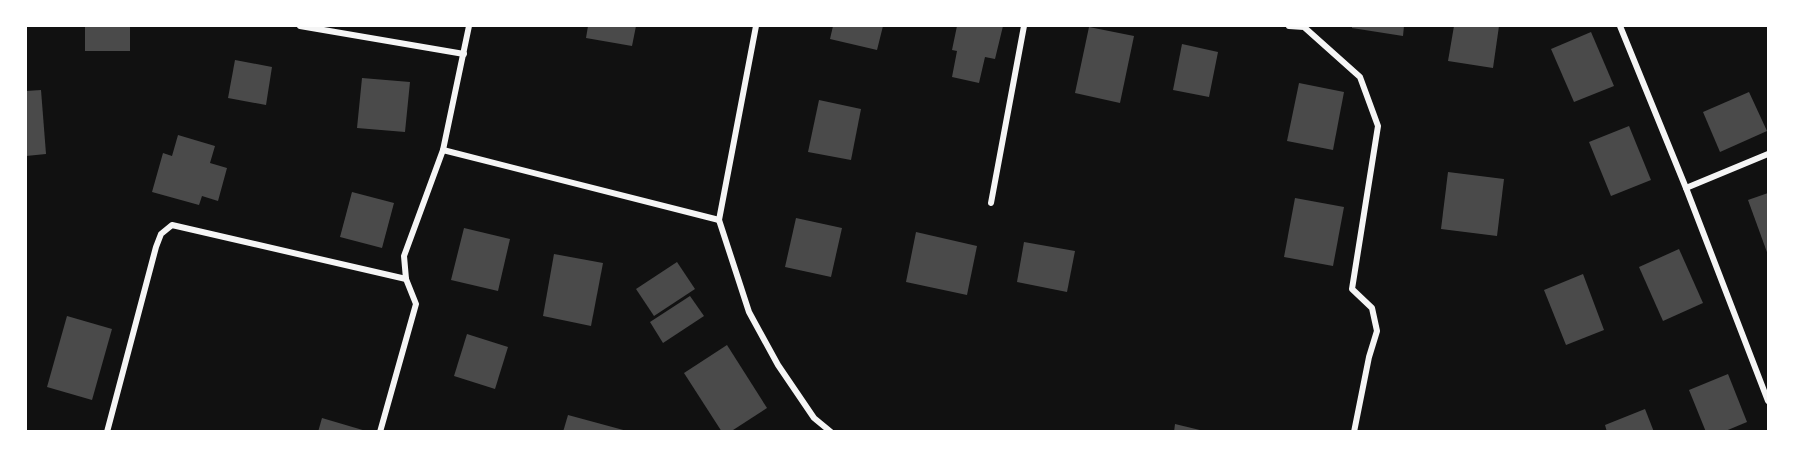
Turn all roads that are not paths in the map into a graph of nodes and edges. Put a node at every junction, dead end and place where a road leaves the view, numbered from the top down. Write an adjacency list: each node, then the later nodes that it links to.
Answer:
1 (300, 26): 8 (street)
2 (469, 26): 8 (street)
3 (756, 26): 13 (street)
4 (1024, 26): 12 (street)
5 (1289, 26): 6 (street)
6 (1304, 26): 19 (street)
7 (1620, 26): 11 (street)
8 (464, 54): 9 (street)
9 (443, 150): 13 (street); 14 (street)
10 (1768, 154): 11 (street)
11 (1686, 188): 15 (street)
12 (991, 203)
13 (719, 220): 18 (street)
14 (406, 279): 16 (street); 17 (street)
15 (1768, 401)
16 (107, 432)
17 (380, 432)
18 (831, 432)
19 (1354, 432)

